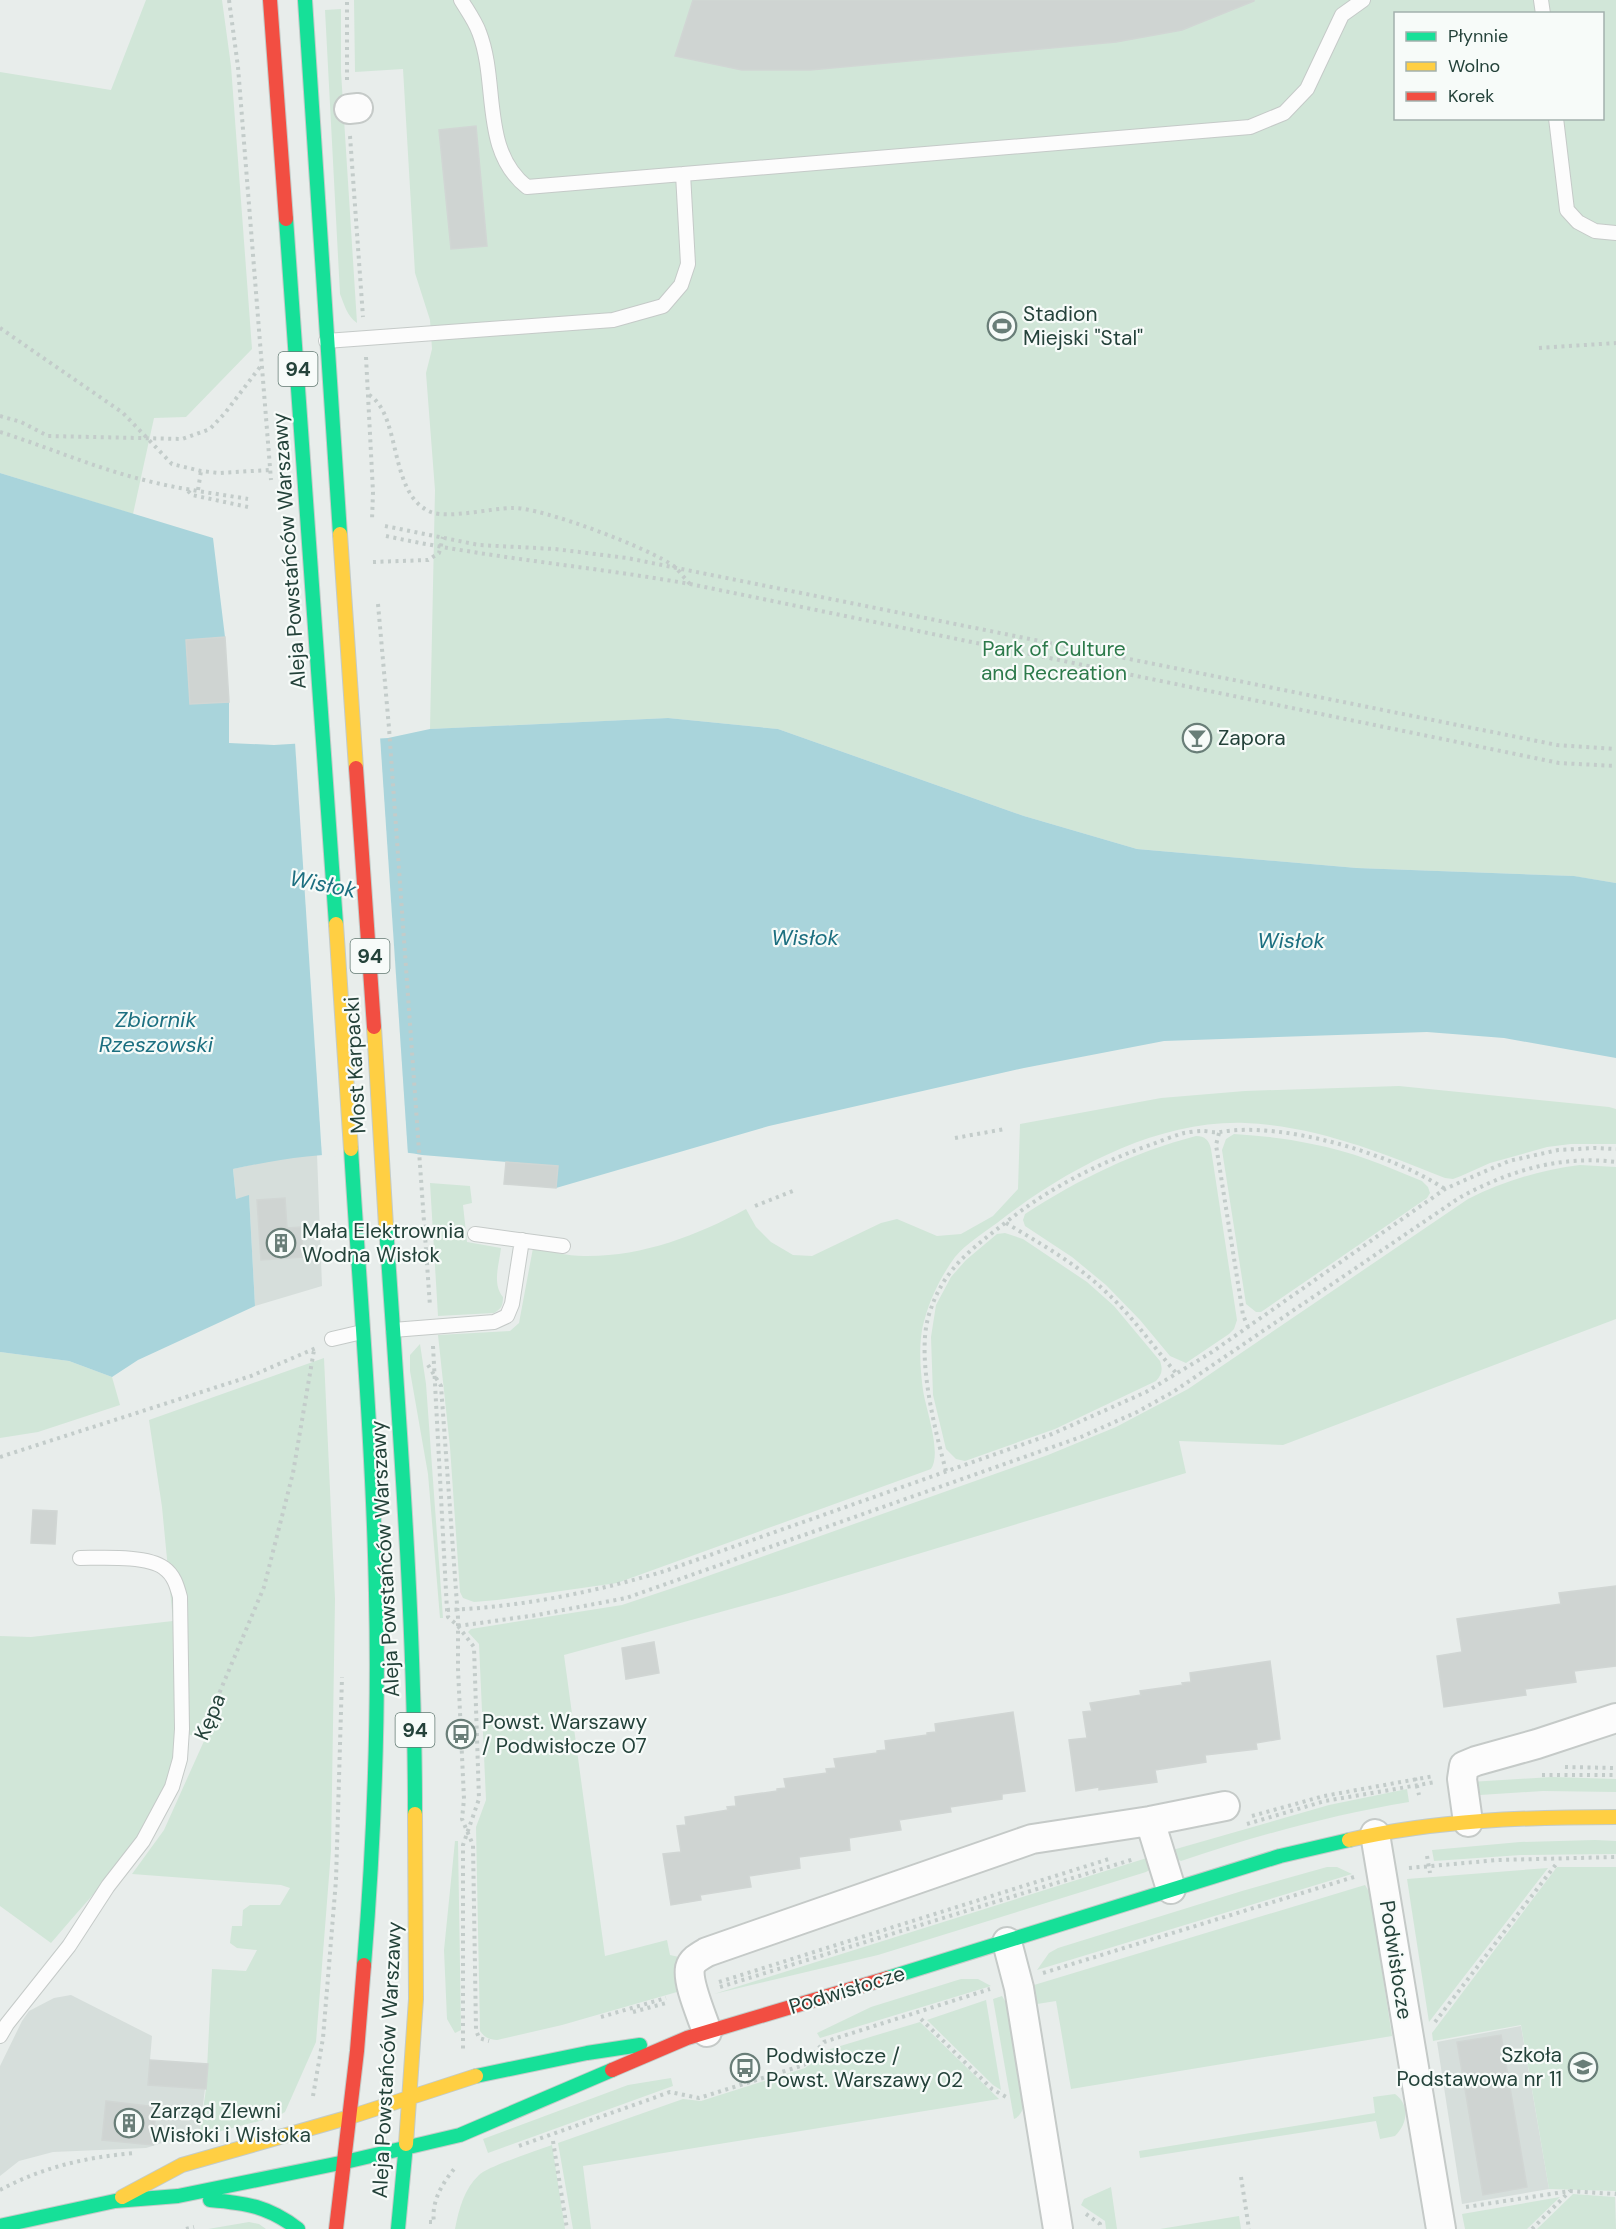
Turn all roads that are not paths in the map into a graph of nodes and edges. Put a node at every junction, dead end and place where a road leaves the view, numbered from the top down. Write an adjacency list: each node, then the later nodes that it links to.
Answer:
1 (270, 0): 9 (main road, Aleja Powstańców Warszawy / 94)
2 (305, 0): 8 (main road, 94)
3 (461, 0): 6 (lane)
4 (1363, 0): 6 (lane)
5 (1556, 120): 7 (lane)
6 (683, 174): 8 (lane)
7 (1616, 234)
8 (326, 341): 10 (main road, Most Karpacki / 94)
9 (323, 739): 11 (main road, Most Karpacki / 94)
10 (382, 1175): 15 (main road, Aleja Powstańców Warszawy / 94)
11 (352, 1177): 16 (main road, Aleja Powstańców Warszawy / 94)
12 (475, 1234): 13 (lane)
13 (522, 1240): 14 (lane); 15 (lane)
14 (563, 1246)
15 (393, 1329): 29 (main road, Aleja Powstańców Warszawy / 94)
16 (362, 1332): 17 (lane); 30 (main road, Aleja Powstańców Warszawy / 94)
17 (332, 1339)
18 (80, 1558): 28 (lane)
19 (1616, 1718): 23 (street)
20 (1225, 1806): 22 (street)
21 (1616, 1817): 23 (main road, Podwisłocze)
22 (1150, 1821): 25 (street); 27 (street)
23 (1468, 1822): 24 (main road, Podwisłocze)
24 (1375, 1834): 25 (main road, Podwisłocze); 35 (street, Podwisłocze)
25 (1171, 1889): 26 (main road, Podwisłocze)
26 (1007, 1942): 27 (main road, Podwisłocze); 40 (street)
27 (697, 2035): 29 (main road, Podwisłocze); 31 (main road, Podwisłocze)
28 (0, 2036)
29 (410, 2097): 30 (main road, Podwisłocze); 31 (main road, Aleja Powstańców Warszawy / 94)
30 (350, 2117): 32 (main road, Aleja Powstańców Warszawy / 94); 34 (main road, Podwisłocze)
31 (406, 2146): 32 (main road, Podwisłocze); 39 (main road, Aleja Powstańców Warszawy / 94)
32 (345, 2162): 33 (main road, Podwisłocze); 38 (main road, Aleja Powstańców Warszawy / 94)
33 (178, 2196): 34 (main road); 37 (main road)
34 (115, 2201): 36 (main road)
35 (1440, 2220)
36 (0, 2226)
37 (298, 2229)
38 (336, 2229)
39 (398, 2229)
40 (1058, 2229)

